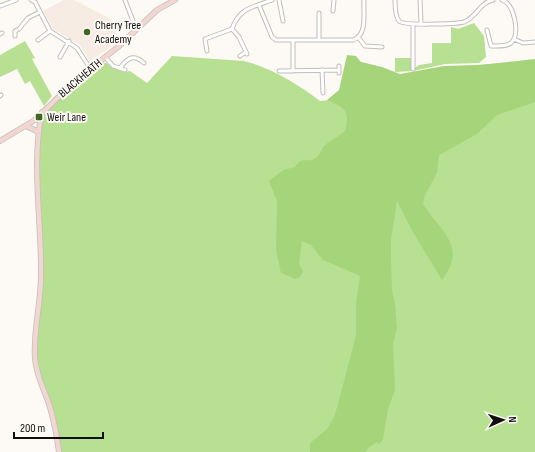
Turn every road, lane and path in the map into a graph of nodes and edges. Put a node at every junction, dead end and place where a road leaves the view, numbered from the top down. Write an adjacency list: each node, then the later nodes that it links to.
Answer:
1 (16, 0): 15 (street)
2 (30, 0): 13 (street)
3 (125, 0): 28 (street)
4 (175, 0): 28 (street, BLACKHEATH)
5 (272, 0): 14 (street)
6 (279, 0): 19 (street)
7 (334, 0): 16 (street)
8 (364, 0): 33 (street)
9 (395, 0): 24 (street)
10 (420, 0): 22 (street)
11 (493, 0): 23 (street)
12 (502, 0): 34 (street)
13 (35, 1): 17 (street)
14 (258, 5): 26 (street); 38 (street)
15 (0, 6)
16 (334, 10)
17 (40, 12): 30 (street); 31 (street)
18 (319, 13): 20 (street)
19 (283, 21)
20 (319, 21): 21 (street); 36 (street)
21 (324, 21)
22 (421, 23): 23 (street); 24 (street)
23 (455, 23): 27 (street)
24 (413, 24): 49 (street)
25 (10, 28): 30 (street)
26 (232, 28): 41 (street); 44 (street)
27 (455, 29)
28 (136, 30): 45 (street, BLACKHEATH)
29 (488, 30): 34 (street)
30 (15, 31): 32 (street)
31 (50, 31): 35 (street); 37 (street)
32 (15, 36)
33 (358, 37): 36 (street); 40 (street)
34 (514, 39): 39 (street)
35 (38, 40)
36 (319, 40): 38 (street)
37 (69, 41): 42 (street); 50 (street)
38 (293, 41): 55 (street)
39 (535, 42)
40 (382, 47)
41 (207, 49)
42 (59, 56)
43 (143, 56): 46 (street)
44 (240, 56)
45 (105, 57): 50 (street, BLACKHEATH); 51 (street)
46 (140, 59): 47 (street); 51 (street)
47 (144, 63)
48 (339, 66): 53 (street)
49 (414, 66)
50 (90, 68): 57 (street, BLACKHEATH)
51 (120, 68): 52 (street)
52 (125, 70)
53 (322, 70): 55 (street); 56 (street)
54 (279, 71): 55 (street)
55 (293, 71)
56 (319, 90)
57 (42, 112): 58 (street, BLACKHEATH); 59 (street)
58 (26, 126): 59 (street); 60 (street, BLACKHEATH)
59 (39, 132): 61 (street)
60 (0, 141)
61 (59, 452)

